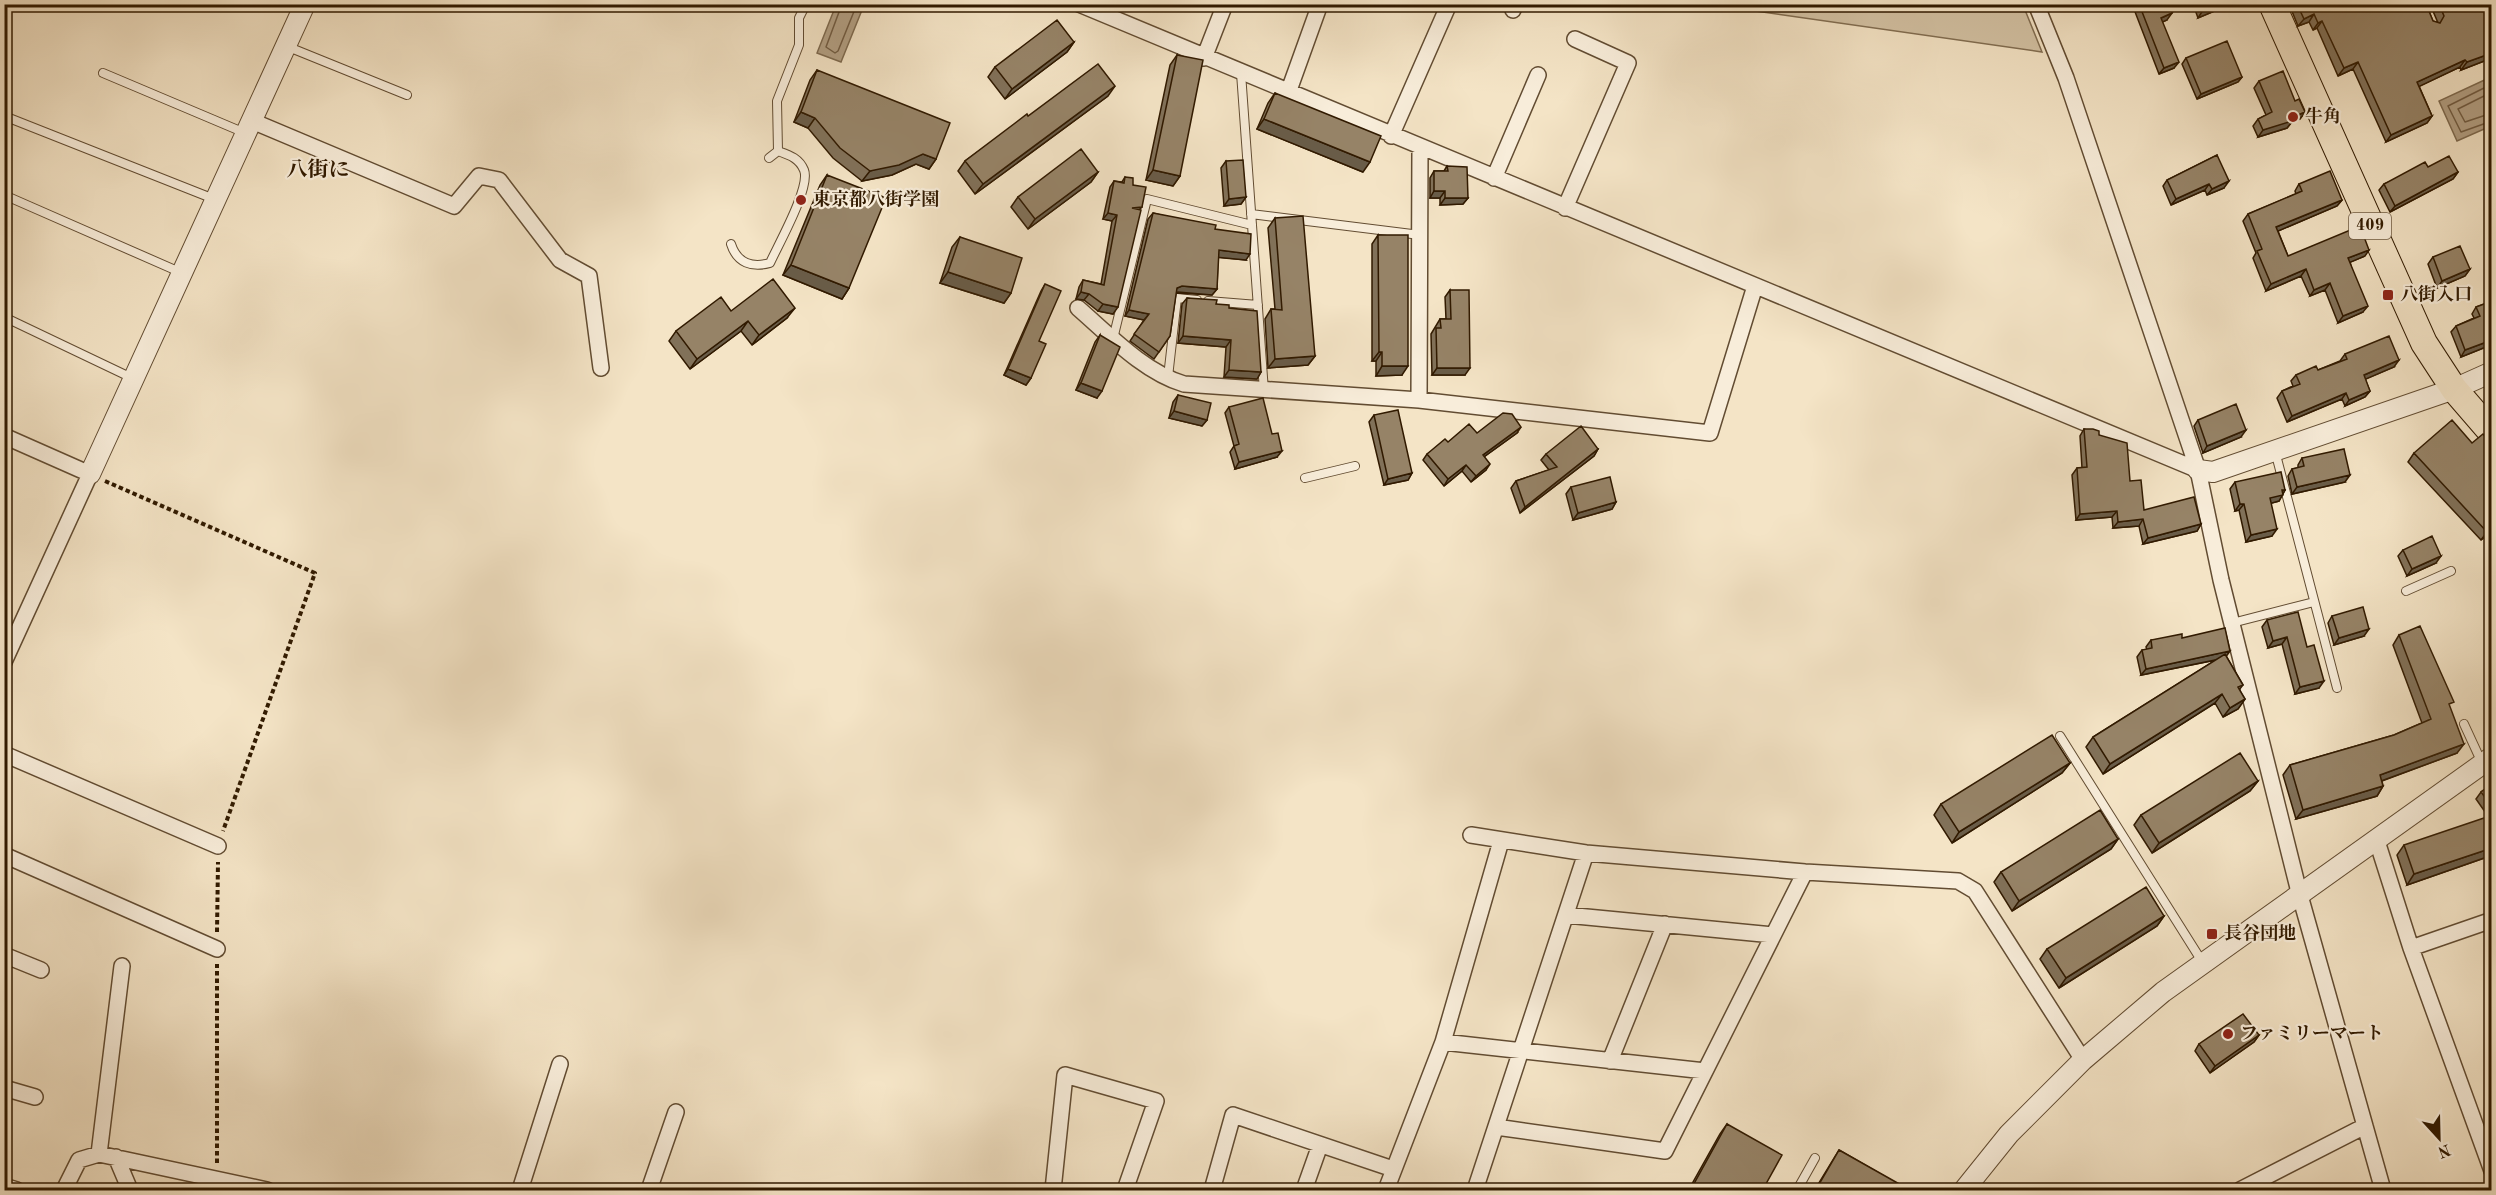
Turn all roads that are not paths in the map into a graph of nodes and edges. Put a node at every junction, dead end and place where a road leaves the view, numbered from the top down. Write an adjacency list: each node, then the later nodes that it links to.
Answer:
1 (305, 4): 10 (street)
2 (806, 4): 21 (lane)
3 (1079, 4): 11 (street)
4 (1225, 4): 11 (street)
5 (1320, 4): 15 (street)
6 (1449, 4): 19 (street)
7 (2036, 4): 48 (street)
8 (2272, 4): 41 (highway, 409)
9 (1575, 39): 26 (street)
10 (286, 46): 16 (lane); 18 (street)
11 (1204, 58): 13 (street)
12 (103, 73): 18 (lane)
13 (1240, 73): 15 (street); 27 (lane)
14 (1538, 75): 23 (street)
15 (1288, 93): 19 (street)
16 (407, 95)
17 (6, 119): 25 (lane)
18 (249, 127): 25 (street); 37 (street)
19 (1391, 136): 20 (street)
20 (1420, 148): 23 (street); 29 (street)
21 (778, 151): 22 (lane); 30 (lane)
22 (769, 158)
23 (1494, 178): 26 (street)
24 (4, 195): 31 (lane)
25 (216, 200): 31 (street)
26 (1565, 208): 32 (street)
27 (1251, 214): 28 (lane); 29 (lane)
28 (1252, 225): 33 (lane); 36 (lane)
29 (1420, 235): 43 (street)
30 (731, 244)
31 (182, 273): 39 (street)
32 (1755, 286): 43 (street); 48 (street)
33 (1258, 305): 40 (lane); 42 (lane)
34 (1078, 308): 36 (street)
35 (4, 317): 39 (lane)
36 (1113, 339): 40 (street)
37 (601, 368)
38 (2492, 372): 41 (street)
39 (134, 379): 49 (street)
40 (1168, 379): 42 (street)
41 (2454, 389): 44 (highway, 409); 46 (street)
42 (1264, 391): 43 (street)
43 (1419, 400)
44 (2492, 433)
45 (4, 436): 49 (street)
46 (2274, 449): 48 (street); 53 (lane)
47 (1355, 466): 50 (lane)
48 (2198, 470): 54 (street)
49 (90, 474): 55 (street)
50 (1305, 478)
51 (2451, 571): 52 (lane)
52 (2406, 591)
53 (2314, 602): 54 (lane); 56 (lane)
54 (2232, 623): 68 (street)
55 (4, 662)
56 (2337, 688)
57 (2464, 724): 60 (lane)
58 (2060, 736): 76 (lane)
59 (4, 754): 64 (street)
60 (2487, 760): 62 (street)
61 (1471, 835): 63 (street)
62 (2376, 837): 68 (street); 73 (street)
63 (1502, 841): 65 (street); 79 (street)
64 (218, 846)
65 (1586, 853): 67 (street); 69 (street)
66 (4, 855): 74 (street)
67 (1805, 872): 72 (street); 81 (street)
68 (2299, 892): 76 (street); 88 (street)
69 (1566, 915): 71 (street); 80 (street)
70 (2492, 920): 73 (street)
71 (1665, 924): 72 (street); 82 (street)
72 (1773, 935): 84 (street)
73 (2411, 948): 95 (street)
74 (217, 949)
75 (4, 955): 78 (street)
76 (2203, 963): 81 (street)
77 (122, 966): 91 (street)
78 (41, 970)
79 (1443, 1042): 80 (street); 94 (street)
80 (1521, 1052): 82 (street); 89 (street)
81 (2082, 1059): 110 (street)
82 (1610, 1061): 84 (street)
83 (560, 1064): 101 (street)
84 (1705, 1071): 89 (street)
85 (4, 1088): 86 (street)
86 (35, 1097)
87 (676, 1112): 102 (street)
88 (2365, 1126): 111 (street); 112 (street)
89 (1496, 1127): 108 (street)
90 (1320, 1144): 94 (street); 105 (street); 106 (street)
91 (99, 1154): 92 (street); 99 (street)
92 (116, 1157): 97 (street); 100 (street)
93 (1815, 1158): 109 (lane)
94 (1393, 1169): 107 (street)
95 (2492, 1171)
96 (4, 1186): 98 (street)
97 (264, 1190)
98 (16, 1191)
99 (64, 1191)
100 (130, 1191)
101 (519, 1191)
102 (649, 1191)
103 (1053, 1191): 104 (street)
104 (1125, 1191)
105 (1212, 1191)
106 (1304, 1191)
107 (1386, 1191)
108 (1475, 1191)
109 (1797, 1191)
110 (1964, 1191)
111 (2240, 1191)
112 (2383, 1191)

